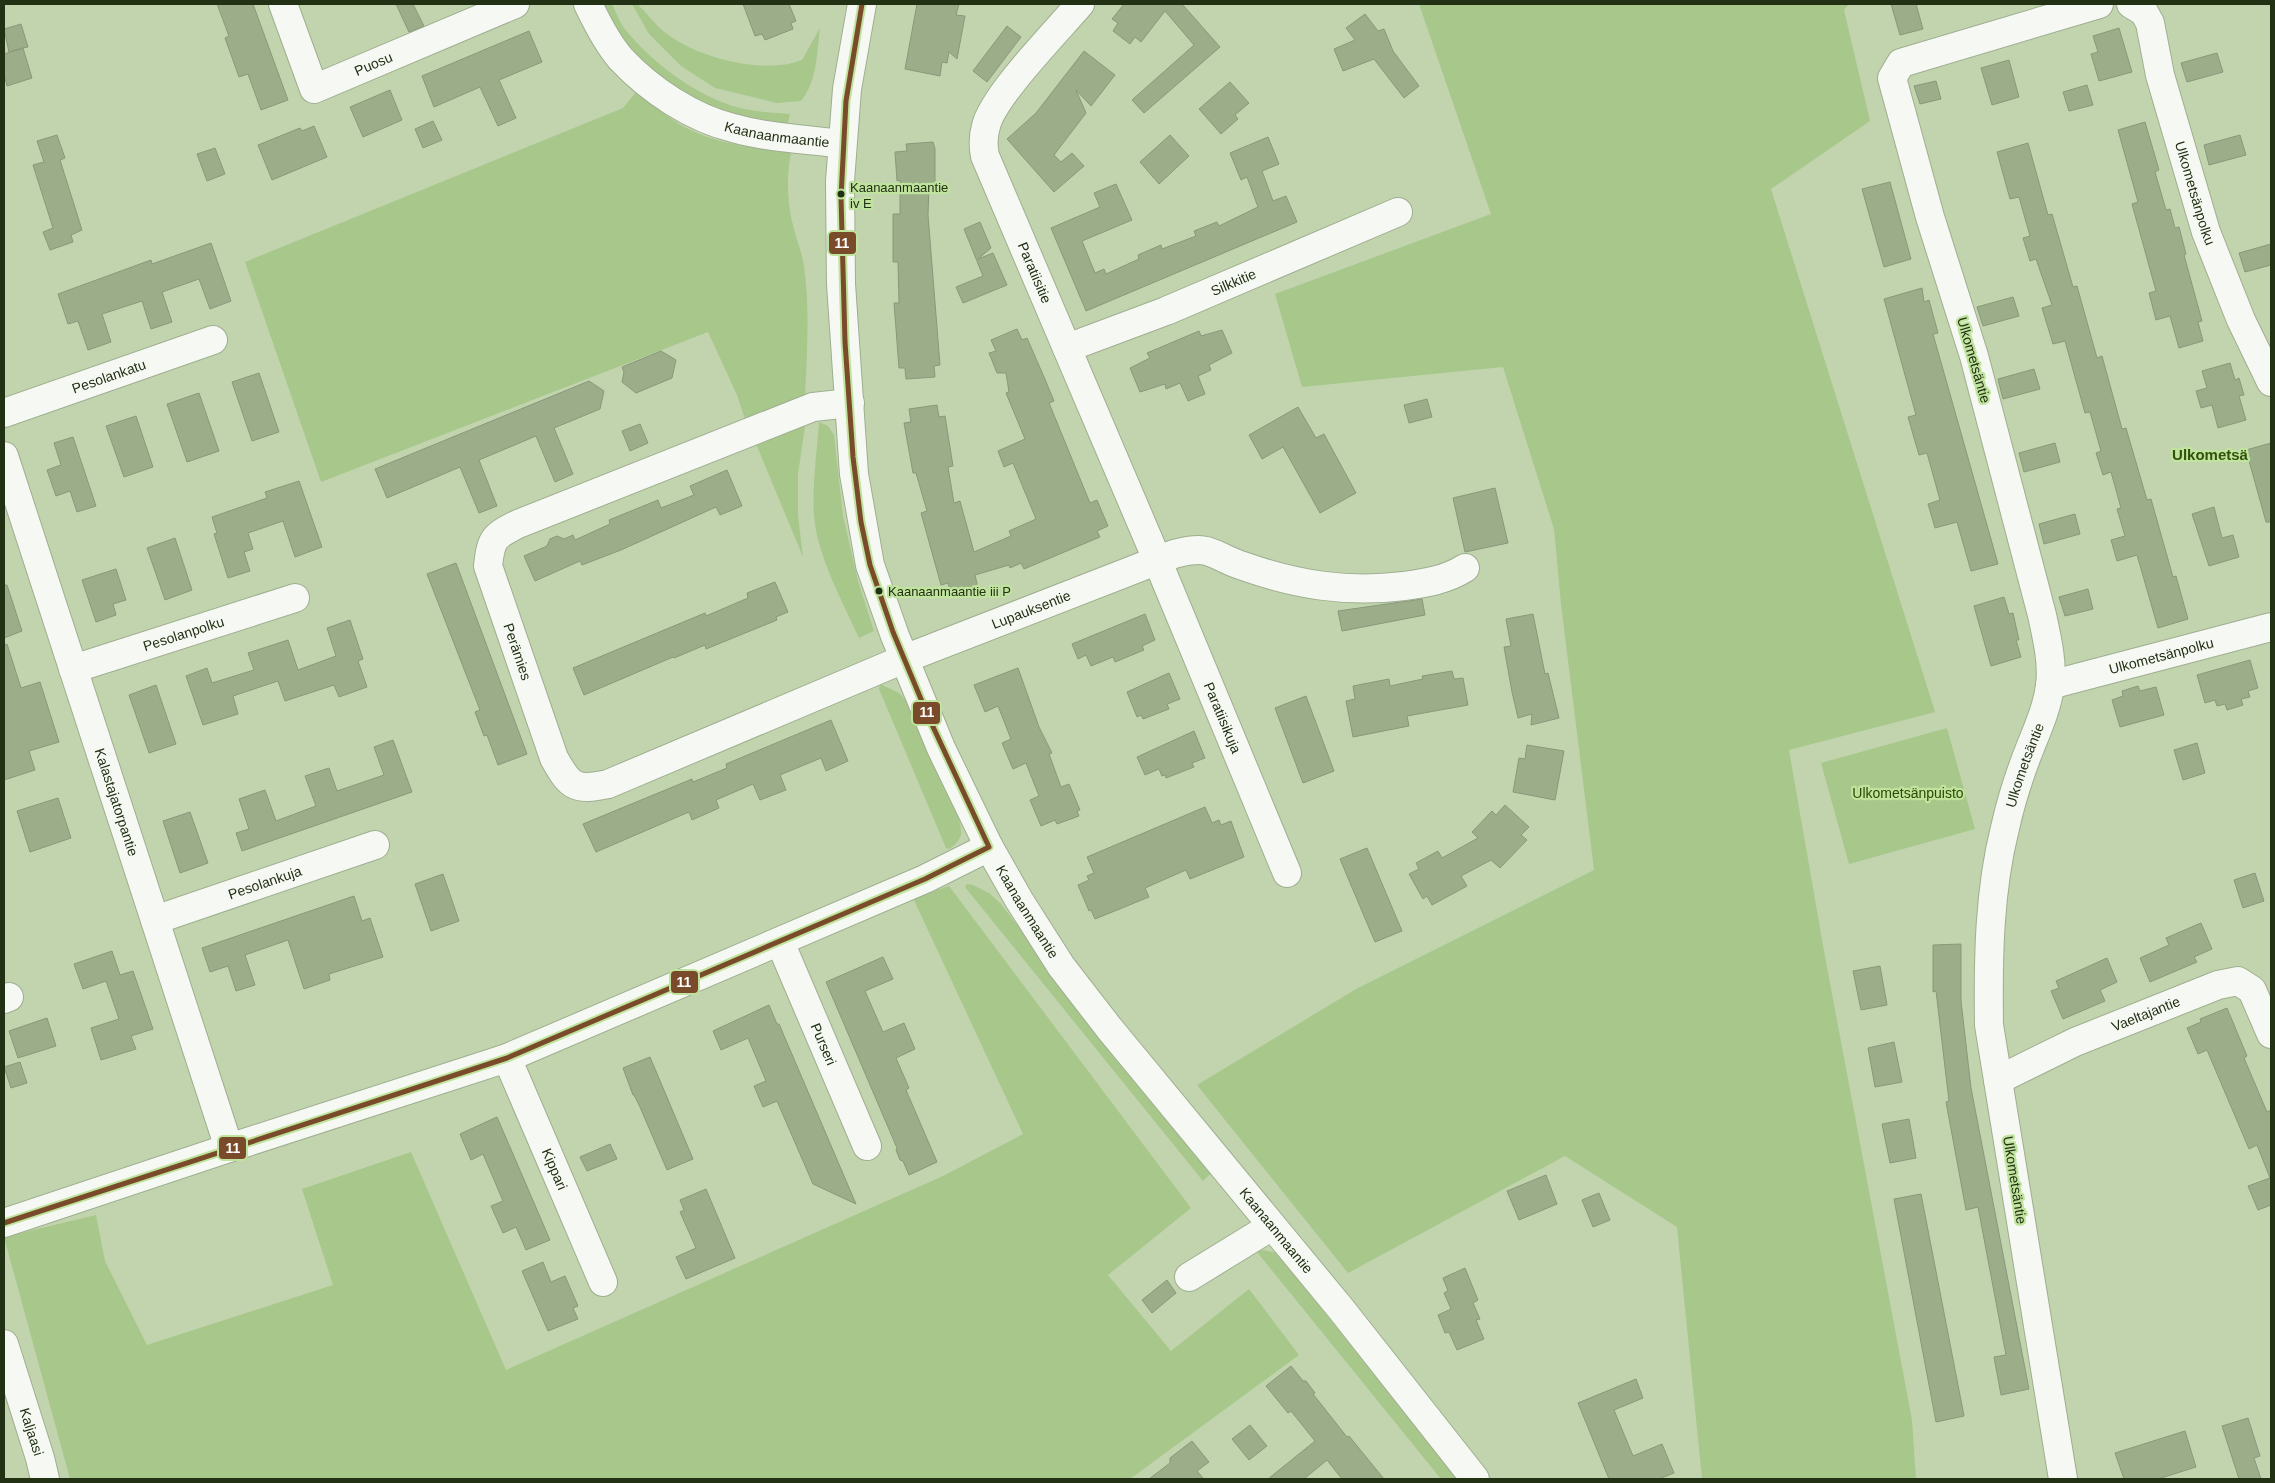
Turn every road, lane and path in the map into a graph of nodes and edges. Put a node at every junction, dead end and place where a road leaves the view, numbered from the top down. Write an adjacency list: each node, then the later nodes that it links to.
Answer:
1 (283, 4): 2 (street, Puosu)
2 (515, 4)
3 (588, 4): 8 (street, Kaanaanmaantie)
4 (862, 4): 8 (street)
5 (1080, 4): 11 (street, Paratiisitie)
6 (2099, 4): 22 (street, Ulkometsäntie)
7 (2135, 5): 12 (street, Ulkometsänpolku)
8 (842, 144): 13 (street, Kaanaanmaantie)
9 (1398, 212): 11 (street, Silkkitie)
10 (213, 340): 14 (street, Pesolankatu)
11 (1067, 348): 16 (street, Paratiisitie)
12 (2271, 382)
13 (850, 403): 20 (street, Kaanaanmaantie); 20 (street, Perämies)
14 (4, 413)
15 (4, 456): 21 (street, Kalastajatorpantie)
16 (1158, 562): 17 (street, Lupauksentie); 20 (street, Lupauksentie); 25 (street, Paratiisikuja)
17 (1465, 568)
18 (295, 598): 21 (street, Pesolanpolku)
19 (2271, 627): 22 (street, Ulkometsänpolku)
20 (904, 659): 24 (street, Kaanaanmaantie)
21 (73, 669): 26 (street, Kalastajatorpantie)
22 (2050, 685): 30 (street, Ulkometsäntie)
23 (375, 846): 26 (street, Pesolankuja)
24 (989, 847): 27 (street); 34 (street, Kaanaanmaantie)
25 (1286, 873)
26 (155, 920): 32 (street, Kalastajatorpantie)
27 (780, 942): 29 (street); 31 (street, Purseri)
28 (2271, 1034): 30 (street, Vaeltajantie)
29 (507, 1058): 32 (street); 36 (street, Kippari)
30 (1998, 1080): 41 (street, Ulkometsäntie)
31 (867, 1146)
32 (229, 1148): 33 (street)
33 (4, 1223)
34 (1272, 1226): 35 (street); 40 (street, Kaanaanmaantie)
35 (1190, 1277)
36 (603, 1282)
37 (4, 1344): 38 (street, Kaljaasi)
38 (11, 1387): 39 (street, Kaljaasi)
39 (45, 1479)
40 (1475, 1479)
41 (2063, 1479)

